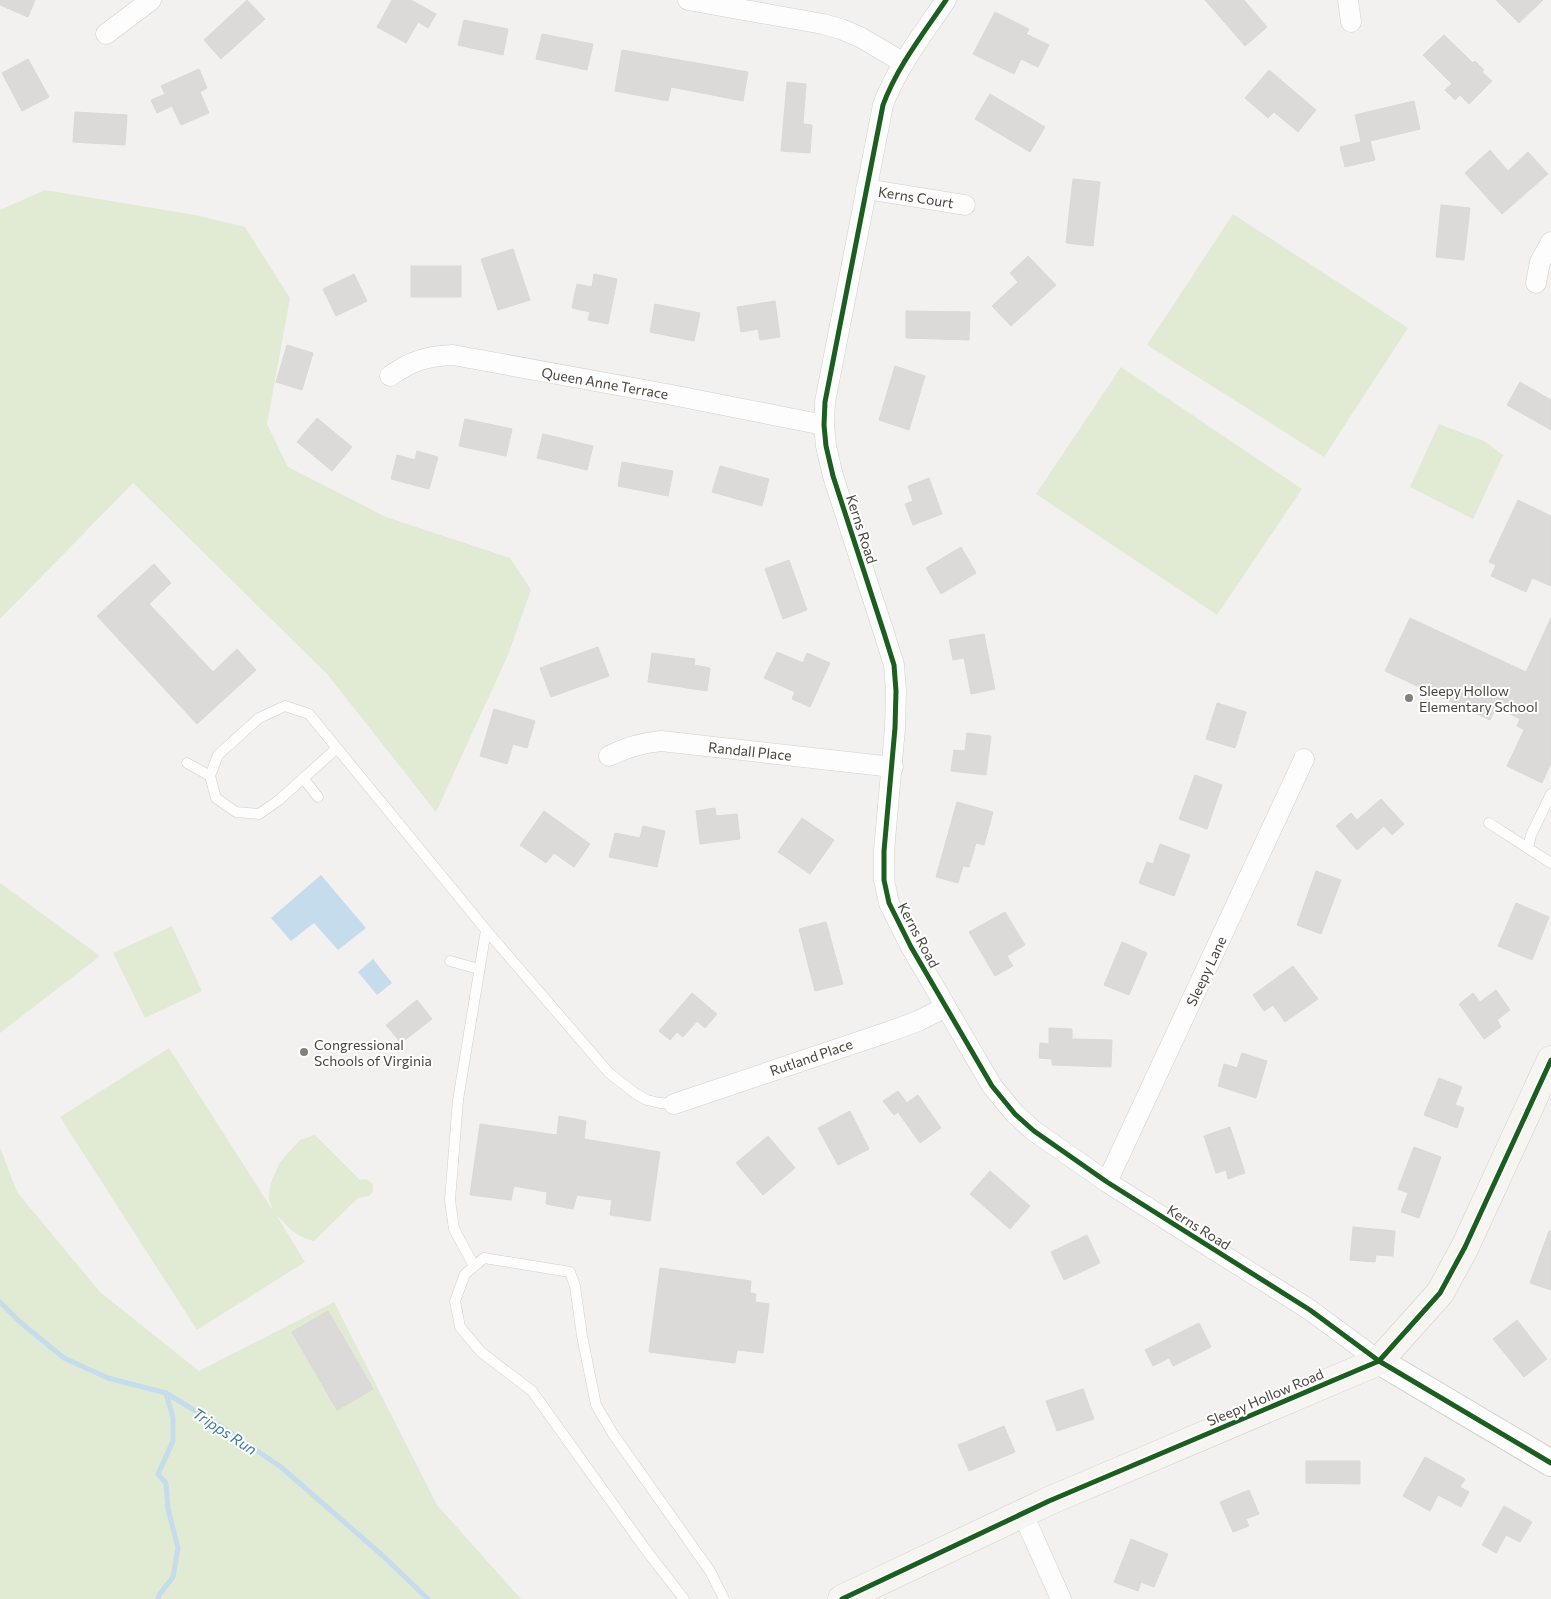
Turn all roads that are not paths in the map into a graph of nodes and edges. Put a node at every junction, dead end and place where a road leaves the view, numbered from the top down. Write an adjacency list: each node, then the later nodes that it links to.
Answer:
1 (151, 0): 6 (street)
2 (688, 0): 7 (street)
3 (946, 0): 7 (street, Kerns Road)
4 (1348, 0): 5 (street)
5 (1351, 22)
6 (106, 34)
7 (904, 63): 8 (street, Kerns Road)
8 (866, 189): 9 (street, Kerns Court); 13 (street, Kerns Road)
9 (965, 205)
10 (1551, 242): 11 (street)
11 (1536, 283)
12 (390, 376): 13 (street, Queen Anne Terrace)
13 (824, 425): 18 (street, Kerns Road)
14 (337, 748): 19 (lane); 20 (lane); 26 (lane)
15 (609, 756): 18 (street, Randall Place)
16 (1304, 759): 32 (street, Sleepy Lane)
17 (187, 764): 19 (lane)
18 (893, 766): 29 (street, Kerns Road)
19 (210, 776): 20 (lane)
20 (304, 778): 22 (lane)
21 (1551, 794): 24 (lane)
22 (318, 797)
23 (1489, 822): 24 (lane)
24 (1528, 848): 25 (lane)
25 (1551, 863)
26 (486, 930): 28 (lane); 31 (lane)
27 (450, 961): 28 (lane)
28 (479, 969): 33 (lane)
29 (946, 1007): 31 (street, Rutland Place); 32 (street, Kerns Road)
30 (1551, 1060): 34 (main road, Sleepy Hollow Road)
31 (674, 1104)
32 (1107, 1182): 34 (street, Kerns Road)
33 (474, 1266): 37 (lane); 38 (lane)
34 (1379, 1361): 35 (street, Kerns Road); 36 (main road, Sleepy Hollow Road)
35 (1551, 1463)
36 (1024, 1514): 39 (main road, Sleepy Hollow Road); 40 (street)
37 (684, 1599)
38 (724, 1599)
39 (842, 1599)
40 (1061, 1599)

